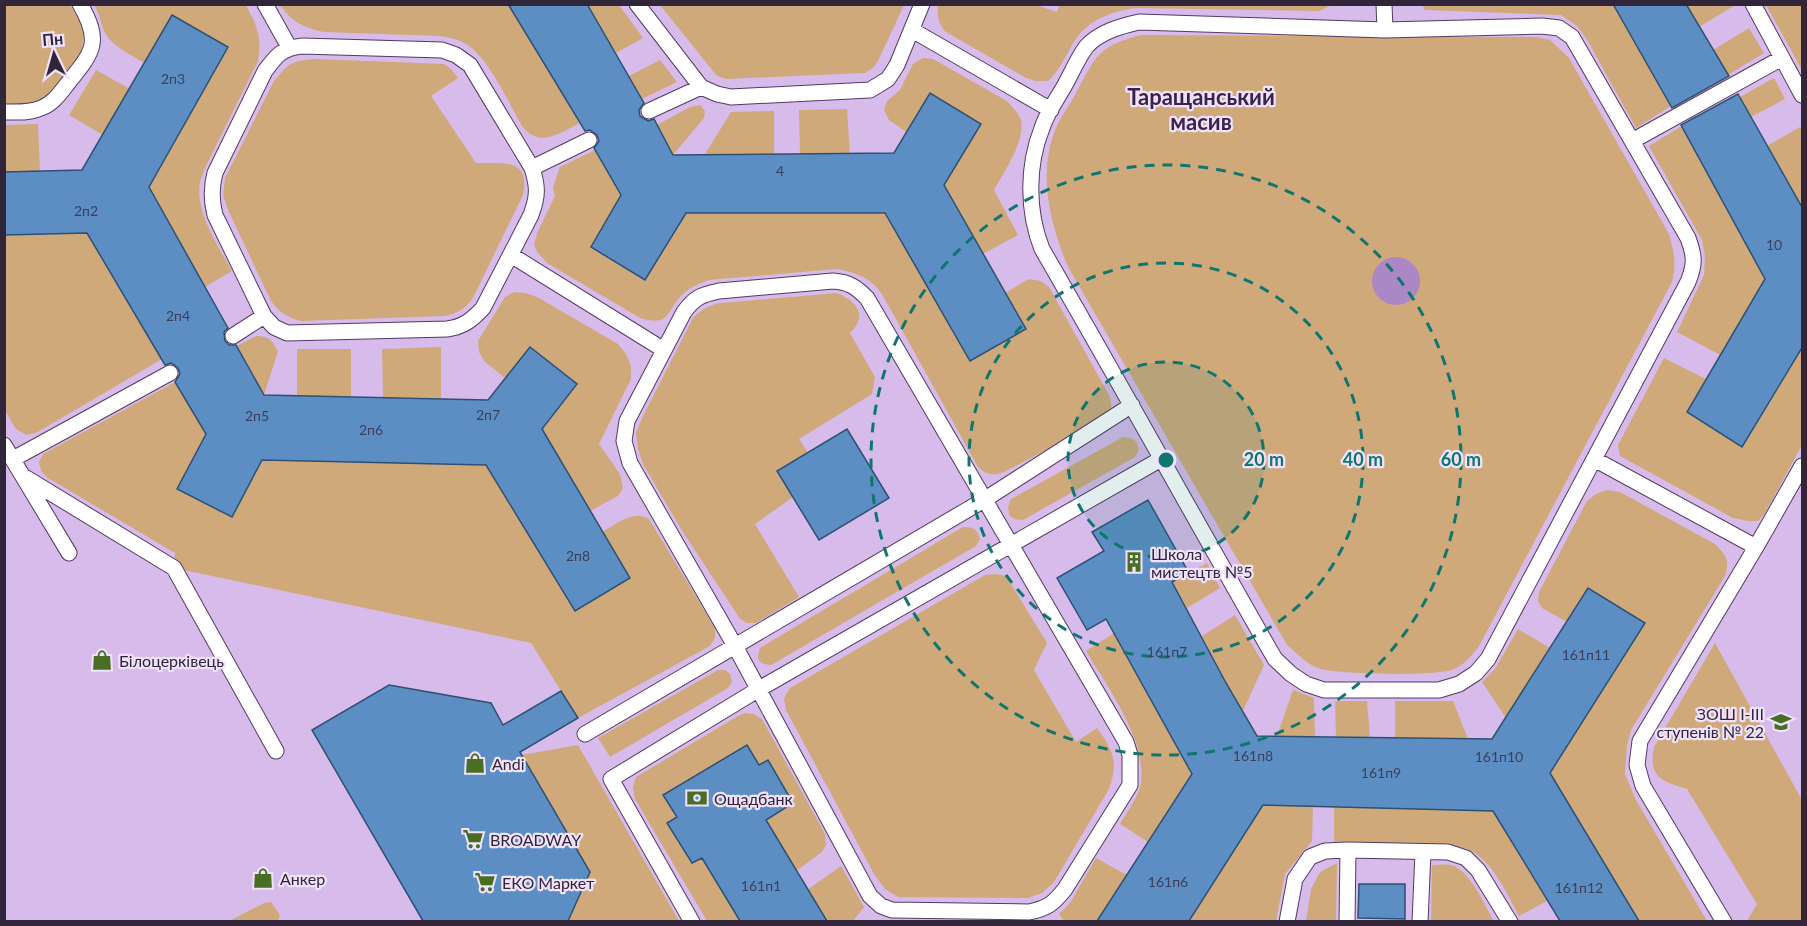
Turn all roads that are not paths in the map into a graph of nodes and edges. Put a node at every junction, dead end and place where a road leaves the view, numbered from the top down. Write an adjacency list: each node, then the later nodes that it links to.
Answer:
1 (80, 4): 15 (lane)
2 (265, 4): 9 (lane)
3 (637, 4): 11 (lane)
4 (922, 4): 7 (lane)
5 (1384, 4): 8 (lane)
6 (1753, 4): 10 (lane)
7 (912, 30): 11 (lane); 13 (lane)
8 (1385, 30): 13 (lane); 17 (lane)
9 (289, 47): 18 (lane); 20 (lane)
10 (1782, 58): 12 (lane); 17 (lane)
11 (701, 87): 14 (lane)
12 (1803, 95)
13 (1051, 110): 24 (lane)
14 (650, 111)
15 (4, 112)
16 (590, 140): 18 (lane)
17 (1632, 141): 28 (lane)
18 (532, 168): 19 (lane)
19 (511, 255): 20 (lane); 22 (lane)
20 (264, 316): 21 (lane)
21 (233, 336)
22 (664, 350): 31 (lane); 35 (lane)
23 (170, 373): 26 (lane)
24 (1132, 405): 27 (lane); 31 (lane)
25 (4, 445): 26 (lane)
26 (13, 459): 30 (lane)
27 (1161, 459): 28 (lane); 32 (lane)
28 (1594, 459): 33 (lane)
29 (1803, 466): 33 (lane)
30 (23, 476): 34 (lane); 38 (lane)
31 (984, 500): 32 (lane); 35 (lane)
32 (1010, 544): 36 (lane); 41 (lane)
33 (1756, 547): 47 (lane)
34 (69, 553)
35 (735, 646): 36 (lane); 37 (lane)
36 (759, 689): 41 (lane); 42 (lane)
37 (585, 734)
38 (276, 751)
39 (1348, 850): 40 (lane); 43 (lane); 44 (lane)
40 (1423, 852): 45 (lane); 46 (lane)
41 (1029, 917)
42 (692, 921)
43 (1287, 921)
44 (1347, 921)
45 (1420, 921)
46 (1510, 921)
47 (1724, 921)

